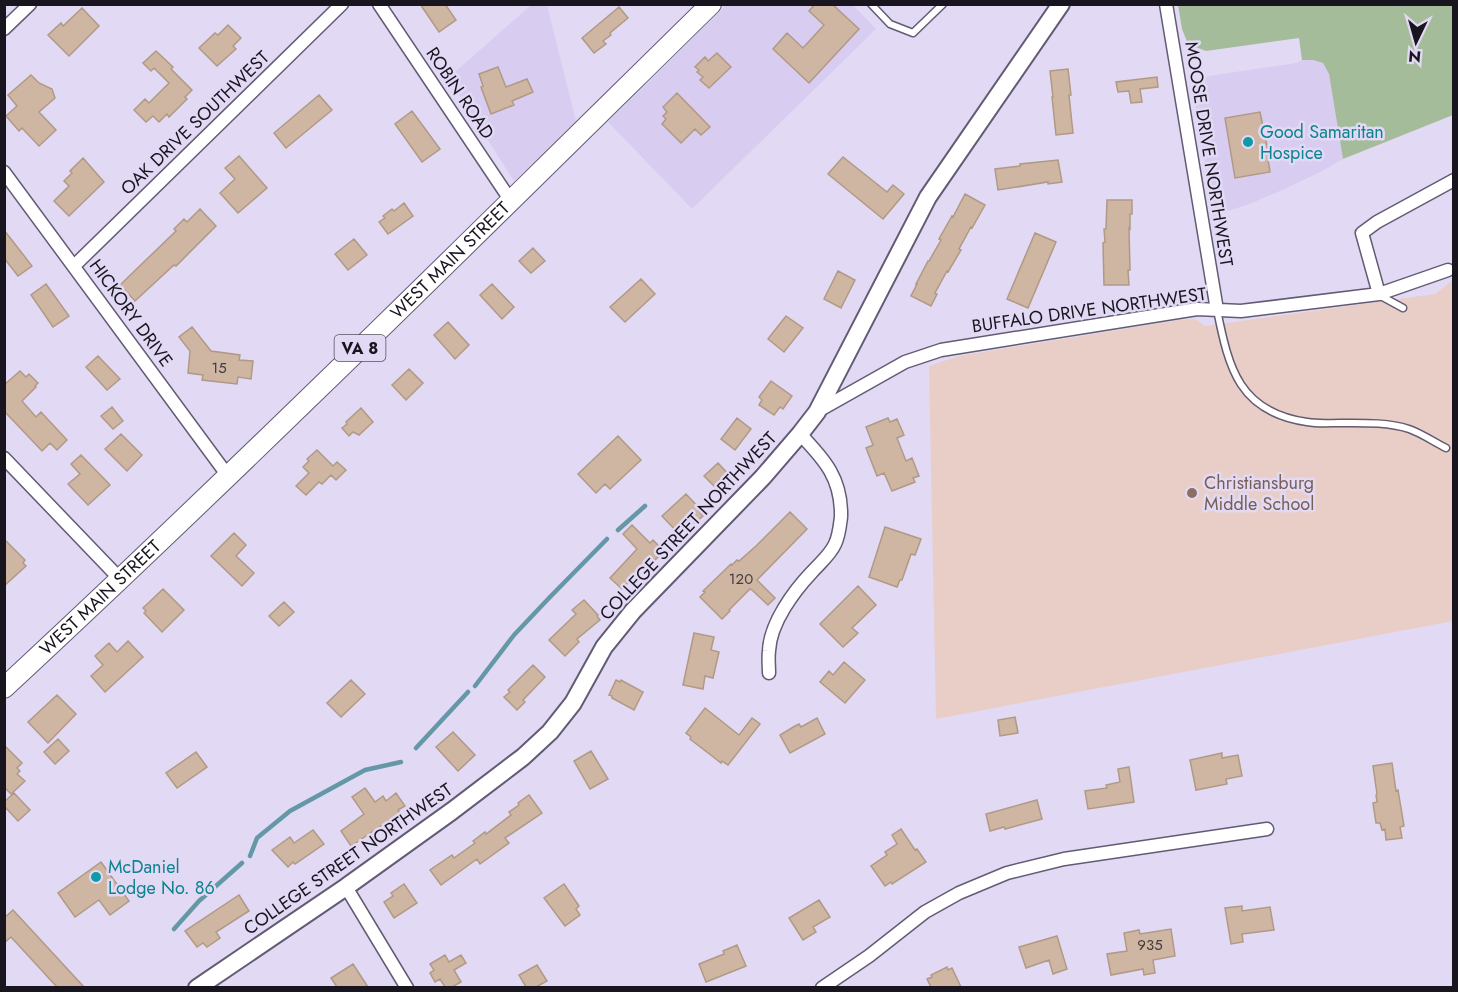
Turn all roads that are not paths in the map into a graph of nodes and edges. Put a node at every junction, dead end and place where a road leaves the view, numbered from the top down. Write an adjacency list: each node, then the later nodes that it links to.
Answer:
1 (30, 4): 9 (street)
2 (342, 4): 13 (street, OAK DRIVE SOUTHWEST)
3 (379, 4): 12 (street, ROBIN ROAD)
4 (711, 4): 12 (main road, WEST MAIN STREET / VA 8)
5 (871, 4): 7 (lane)
6 (1166, 4): 17 (street, MOOSE DRIVE NORTHWEST)
7 (938, 6)
8 (1056, 6): 18 (street, COLLEGE STREET NORTHWEST)
9 (4, 29)
10 (4, 172): 13 (street, HICKORY DRIVE)
11 (1454, 180): 15 (street)
12 (511, 201): 22 (main road, WEST MAIN STREET / VA 8)
13 (74, 266): 22 (street, HICKORY DRIVE)
14 (1452, 271): 15 (street, BUFFALO DRIVE NORTHWEST)
15 (1378, 294): 16 (lane); 17 (street, BUFFALO DRIVE NORTHWEST)
16 (1404, 308)
17 (1216, 310): 18 (street, BUFFALO DRIVE NORTHWEST); 20 (lane)
18 (817, 412): 19 (street, COLLEGE STREET NORTHWEST)
19 (800, 434): 24 (street); 27 (street, COLLEGE STREET NORTHWEST)
20 (1446, 448)
21 (4, 458): 23 (street)
22 (228, 476): 23 (main road, WEST MAIN STREET / VA 8)
23 (121, 580): 25 (main road, WEST MAIN STREET / VA 8)
24 (769, 674)
25 (4, 688)
26 (1267, 829): 30 (street)
27 (346, 887): 28 (street, COLLEGE STREET NORTHWEST); 29 (street)
28 (197, 987)
29 (407, 987)
30 (822, 987)

